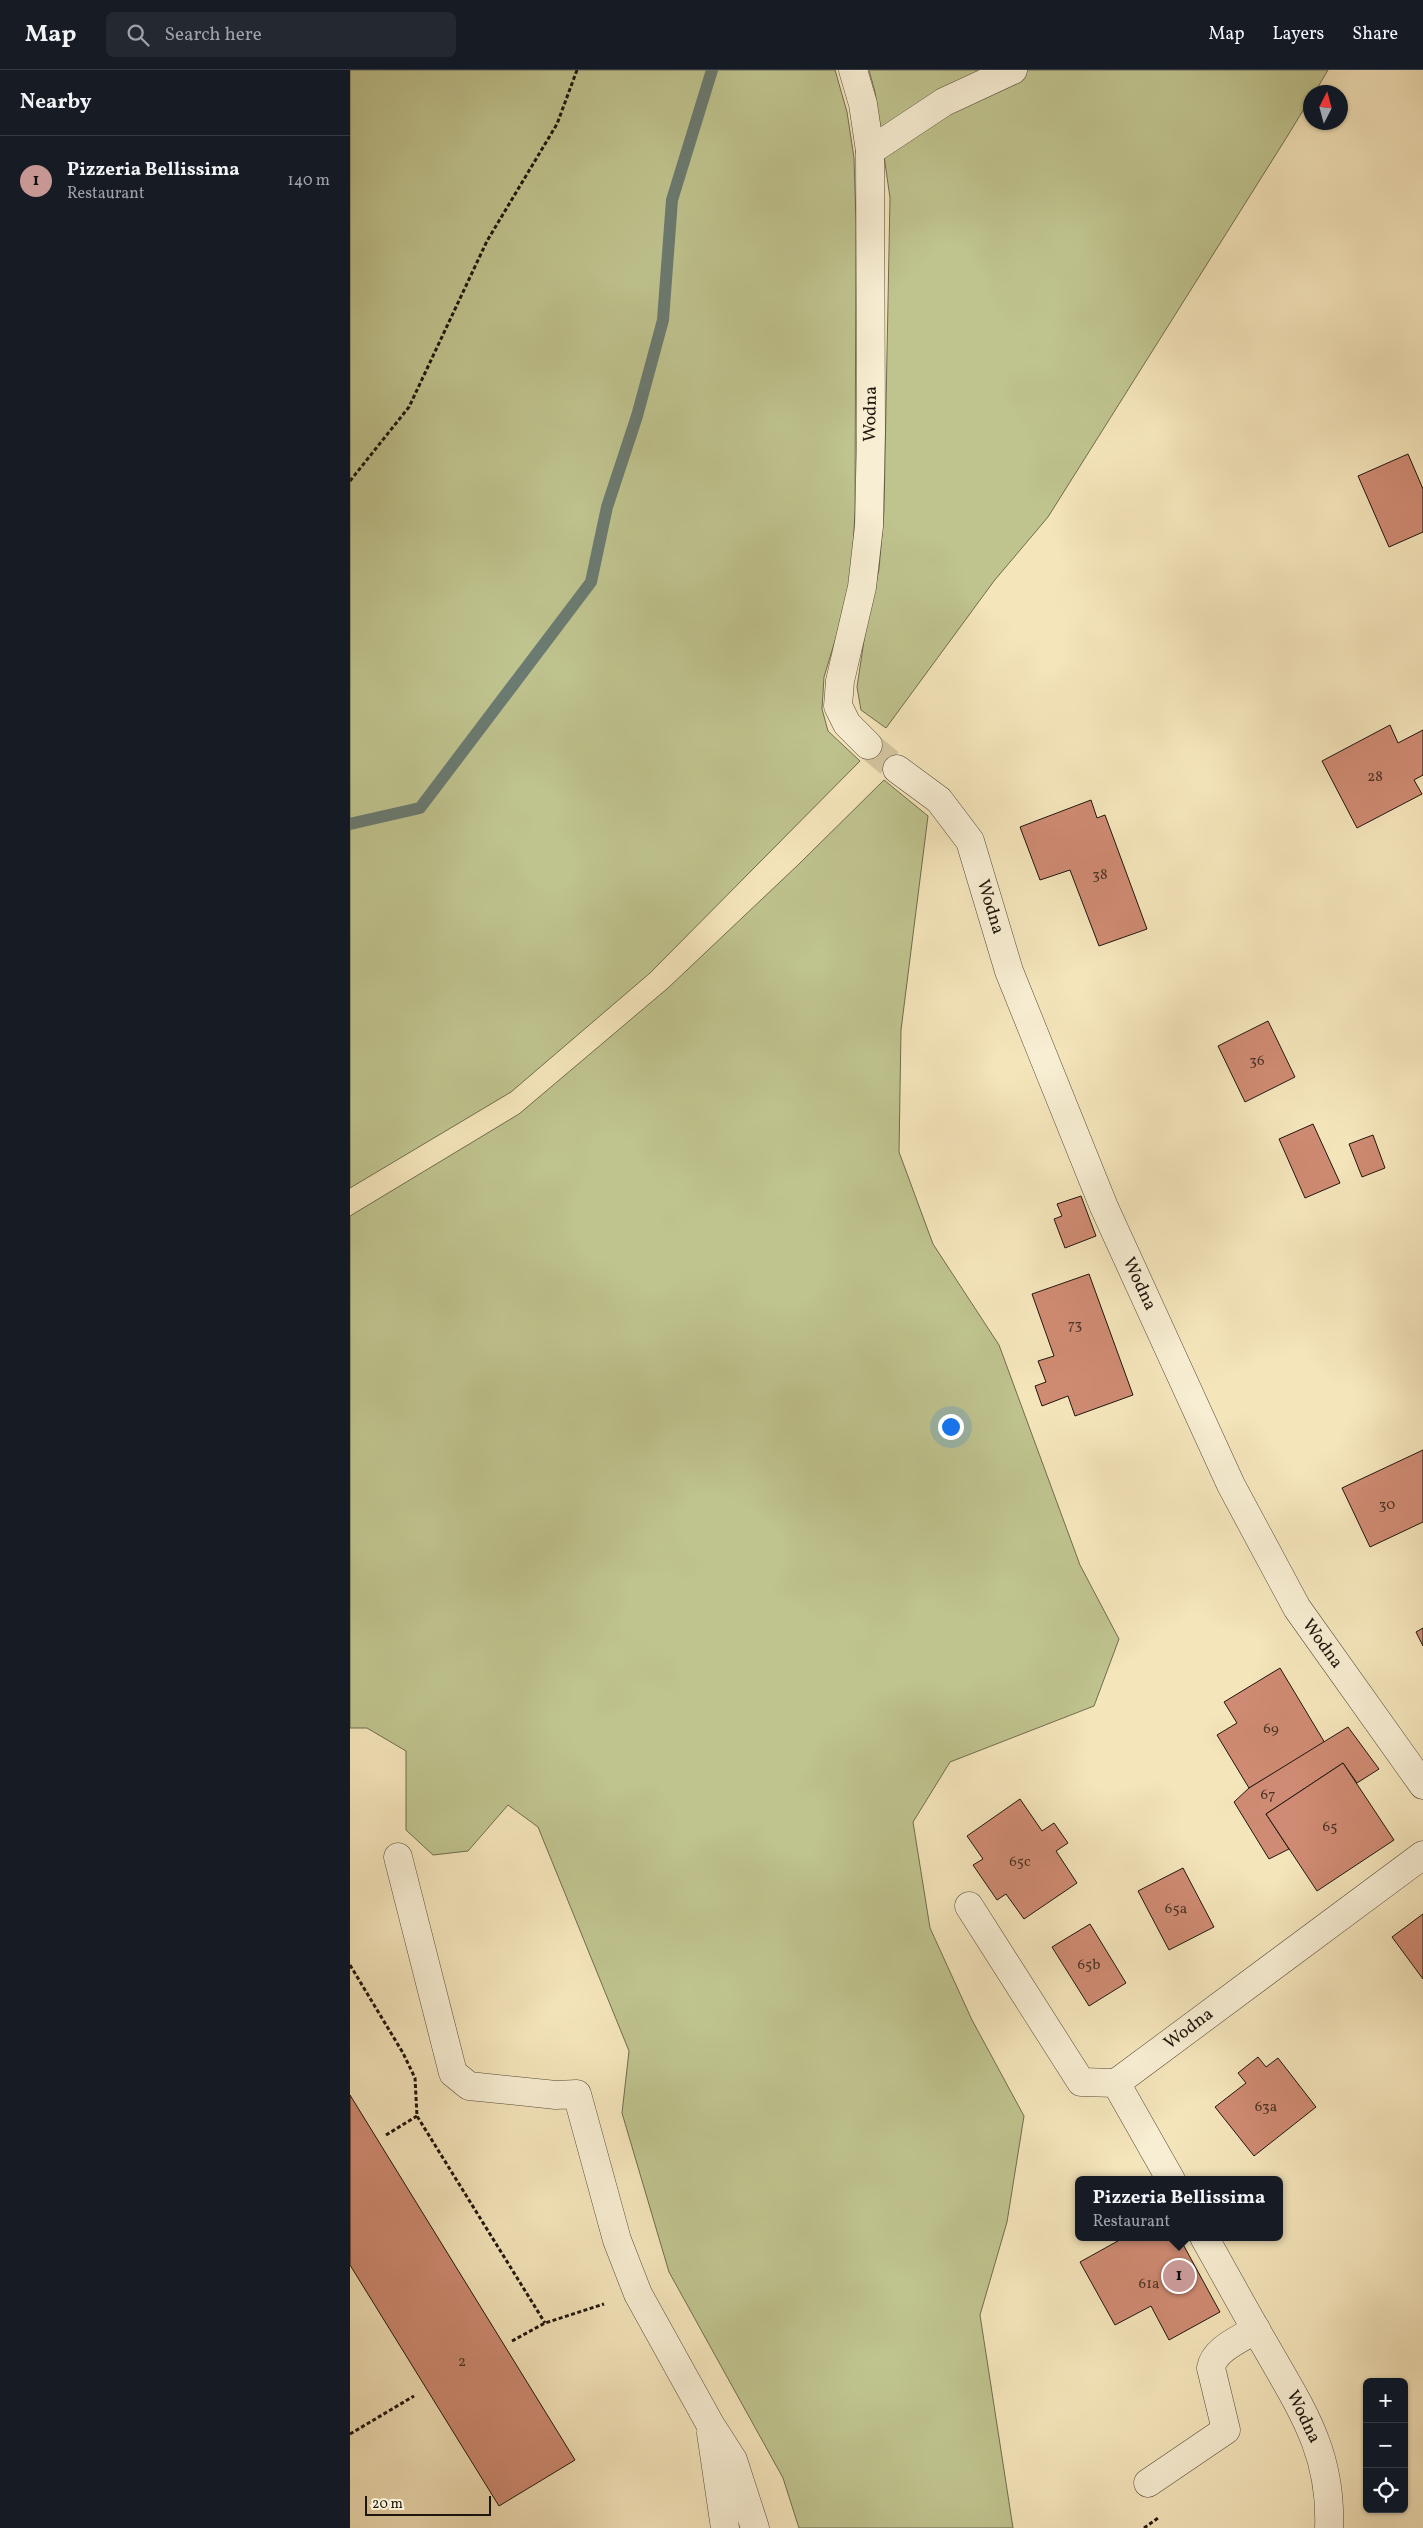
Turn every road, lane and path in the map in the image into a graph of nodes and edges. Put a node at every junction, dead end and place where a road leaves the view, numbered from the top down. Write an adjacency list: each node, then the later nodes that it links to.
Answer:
1 (577, 70): 5 (path)
2 (853, 70): 4 (street, Wodna)
3 (1014, 70): 4 (street)
4 (870, 151): 6 (street, Wodna)
5 (350, 481)
6 (868, 745)
7 (897, 768): 8 (street, Wodna)
8 (1423, 1785)
9 (1423, 1855): 13 (street, Wodna)
10 (398, 1857): 18 (street)
11 (969, 1906): 13 (street)
12 (350, 1965): 14 (path)
13 (1116, 2083): 16 (street)
14 (417, 2116): 15 (path); 19 (path)
15 (386, 2135)
16 (1169, 2176)
17 (1206, 2241): 20 (street, Wodna)
18 (638, 2294): 19 (path); 23 (street)
19 (545, 2323): 21 (path)
20 (1256, 2329): 25 (street); 28 (street, Wodna)
21 (512, 2341)
22 (414, 2396): 24 (path)
23 (710, 2424): 26 (street); 27 (street)
24 (350, 2434)
25 (1148, 2483)
26 (725, 2528)
27 (756, 2528)
28 (1329, 2528)

